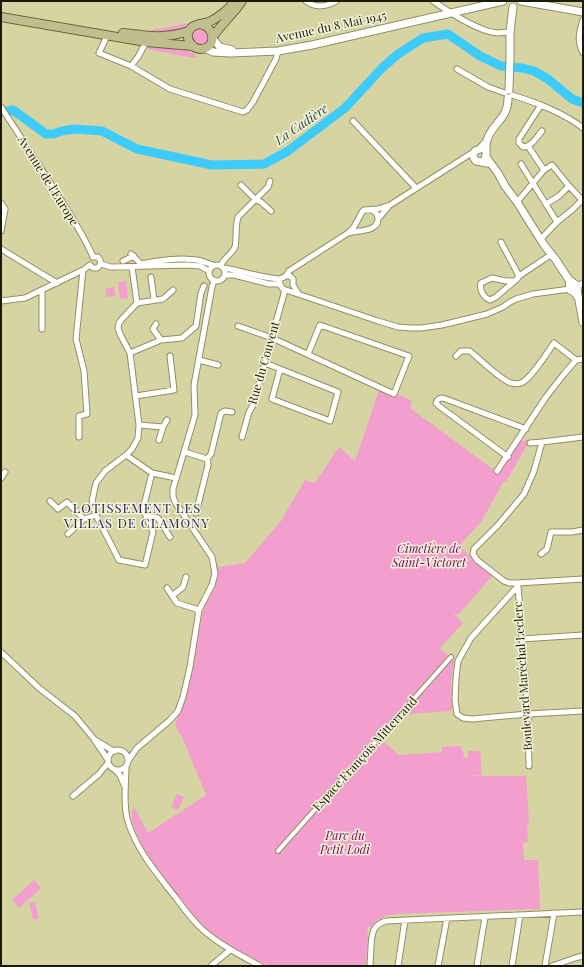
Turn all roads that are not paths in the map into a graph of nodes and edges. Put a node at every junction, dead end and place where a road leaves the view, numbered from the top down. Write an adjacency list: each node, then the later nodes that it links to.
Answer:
1 (235, 1): 15 (main road)
2 (242, 1): 19 (main road)
3 (306, 1): 4 (street)
4 (336, 1)
5 (433, 1): 12 (street)
6 (503, 1): 12 (main road, Avenue du 8 Mai 1945)
7 (507, 1): 9 (main road)
8 (521, 1): 9 (main road); 11 (main road)
9 (513, 7): 17 (main road)
10 (1, 12): 16 (main road)
11 (583, 12)
12 (450, 13): 17 (street); 23 (main road, Avenue du 8 Mai 1945)
13 (1, 17): 18 (main road)
14 (583, 20): 25 (street)
15 (199, 24): 16 (main road); 19 (main road)
16 (189, 31): 21 (main road)
17 (510, 32): 28 (main road)
18 (107, 36): 20 (main road); 26 (street)
19 (213, 38): 22 (main road); 24 (main road)
20 (146, 42): 21 (main road); 26 (street)
21 (193, 46): 22 (main road)
22 (205, 48): 24 (main road)
23 (278, 51): 24 (main road, Avenue du 8 Mai 1945); 26 (street)
24 (258, 52)
25 (583, 53)
26 (131, 66)
27 (457, 69): 28 (street)
28 (508, 94): 29 (street); 37 (main road)
29 (541, 105): 34 (street); 36 (street)
30 (1, 107): 31 (street, Avenue de l'Europe)
31 (8, 117): 32 (street); 64 (street, Avenue de l'Europe)
32 (1, 119)
33 (353, 121): 45 (street)
34 (583, 128)
35 (542, 131): 36 (street)
36 (528, 146): 40 (street)
37 (482, 154): 38 (street); 38 (main road); 48 (main road)
38 (471, 158): 45 (street)
39 (521, 164): 42 (street)
40 (544, 170): 42 (street); 44 (street)
41 (270, 182): 47 (street)
42 (532, 183): 48 (street); 50 (street)
43 (241, 185): 47 (street)
44 (569, 186): 46 (street); 50 (street)
45 (416, 188): 51 (street)
46 (582, 199): 56 (street)
47 (256, 200): 53 (street); 71 (street)
48 (517, 202): 60 (main road)
49 (1, 203): 58 (street)
50 (546, 204): 56 (street)
51 (390, 205): 52 (street); 55 (street)
52 (371, 210): 54 (street); 55 (street)
53 (271, 211)
54 (358, 217): 57 (street); 59 (street)
55 (378, 218): 57 (street)
56 (557, 222): 60 (street)
57 (367, 229): 59 (street)
58 (1, 231)
59 (348, 233): 72 (street)
60 (540, 240): 63 (main road)
61 (501, 242): 77 (street)
62 (1, 249): 81 (street)
63 (552, 254): 77 (street); 86 (main road)
64 (93, 256): 66 (street); 68 (street)
65 (123, 262): 66 (street); 67 (street); 70 (street)
66 (101, 264): 68 (street)
67 (141, 264): 69 (street); 70 (street)
68 (90, 265): 73 (street)
69 (213, 265): 71 (street); 74 (street)
70 (132, 266): 74 (street); 93 (street)
71 (223, 266): 75 (street); 82 (street)
72 (296, 267): 76 (street); 79 (street)
73 (83, 270): 81 (street); 116 (street)
74 (209, 271): 80 (street)
75 (226, 275): 80 (street); 82 (street)
76 (286, 276): 79 (street); 82 (street)
77 (519, 276): 83 (street)
78 (151, 277): 91 (street)
79 (291, 278): 84 (street)
80 (214, 280): 104 (street)
81 (57, 282): 87 (street)
82 (280, 282): 89 (street)
83 (514, 282): 83 (street)
84 (293, 285): 89 (street); 90 (street)
85 (204, 286): 99 (street)
86 (575, 287): 90 (street); 94 (main road)
87 (42, 290): 92 (street); 97 (street)
88 (173, 290): 91 (street)
89 (286, 290): 90 (street); 98 (street, Rue du Couvent)
90 (298, 293)
91 (154, 300): 93 (street)
92 (1, 301)
93 (137, 303): 100 (street)
94 (583, 322)
95 (156, 324): 99 (street)
96 (238, 326): 98 (street)
97 (42, 328)
98 (272, 338): 101 (street); 107 (street, Rue du Couvent)
99 (161, 340): 100 (street)
100 (130, 353): 110 (street)
101 (308, 354): 101 (street)
102 (170, 356): 110 (street)
103 (456, 356): 105 (street)
104 (199, 360): 108 (street); 122 (street)
105 (576, 360): 106 (street); 115 (street)
106 (583, 360)
107 (265, 363): 109 (street); 117 (street, Rue du Couvent)
108 (218, 365)
109 (280, 369): 109 (street)
110 (136, 396): 113 (street)
111 (232, 412): 125 (street)
112 (167, 420): 114 (street)
113 (139, 425): 114 (street); 123 (street)
114 (163, 427): 119 (street)
115 (526, 429): 124 (street); 124 (street)
116 (79, 437)
117 (242, 437)
118 (583, 437): 120 (street)
119 (159, 440)
120 (542, 442): 121 (street); 142 (street)
121 (530, 444)
122 (185, 452): 125 (street); 130 (street)
123 (126, 455): 128 (street); 133 (street)
124 (508, 457): 126 (street)
125 (208, 459): 132 (street)
126 (498, 471)
127 (5, 472): 129 (street)
128 (152, 473): 130 (street); 134 (street)
129 (1, 478)
130 (176, 478): 145 (street)
131 (50, 501): 135 (street)
132 (196, 513)
133 (96, 515): 134 (street); 135 (street)
134 (146, 516): 138 (street)
135 (84, 520): 137 (street)
136 (583, 530): 139 (street)
137 (68, 534)
138 (170, 537)
139 (540, 554)
140 (186, 577): 144 (street)
141 (583, 579): 142 (street)
142 (518, 584): 147 (street, Boulevard Maréchal Leclerc); 151 (street)
143 (167, 588): 144 (street)
144 (172, 596): 145 (street)
145 (199, 610): 153 (street)
146 (583, 636): 147 (street)
147 (521, 639): 151 (street, Boulevard Maréchal Leclerc)
148 (1, 652): 152 (street)
149 (451, 657): 164 (street, Espace François Mitterrand)
150 (583, 711): 151 (street)
151 (528, 714): 159 (street, Boulevard Maréchal Leclerc)
152 (94, 740): 154 (street); 157 (street)
153 (137, 748): 155 (street); 156 (street)
154 (115, 751): 155 (street); 157 (street)
155 (124, 752): 156 (street)
156 (128, 761): 158 (street)
157 (108, 762): 160 (street); 161 (street)
158 (126, 766): 160 (street); 162 (street)
159 (529, 766)
160 (113, 769): 161 (street); 162 (street)
161 (99, 774): 163 (street)
162 (126, 790): 172 (street)
163 (73, 796)
164 (278, 851)
165 (583, 912): 166 (street); 169 (street)
166 (554, 913): 167 (street); 181 (street)
167 (520, 915): 168 (street); 180 (street)
168 (485, 917): 170 (street); 179 (street)
169 (583, 917)
170 (447, 918): 171 (street); 178 (street)
171 (406, 920): 176 (street); 177 (street)
172 (230, 950): 174 (street); 175 (street)
173 (583, 956): 182 (street)
174 (210, 966)
175 (260, 966)
176 (370, 966)
177 (398, 966)
178 (438, 966)
179 (477, 966)
180 (512, 966)
181 (545, 966)
182 (553, 966)

